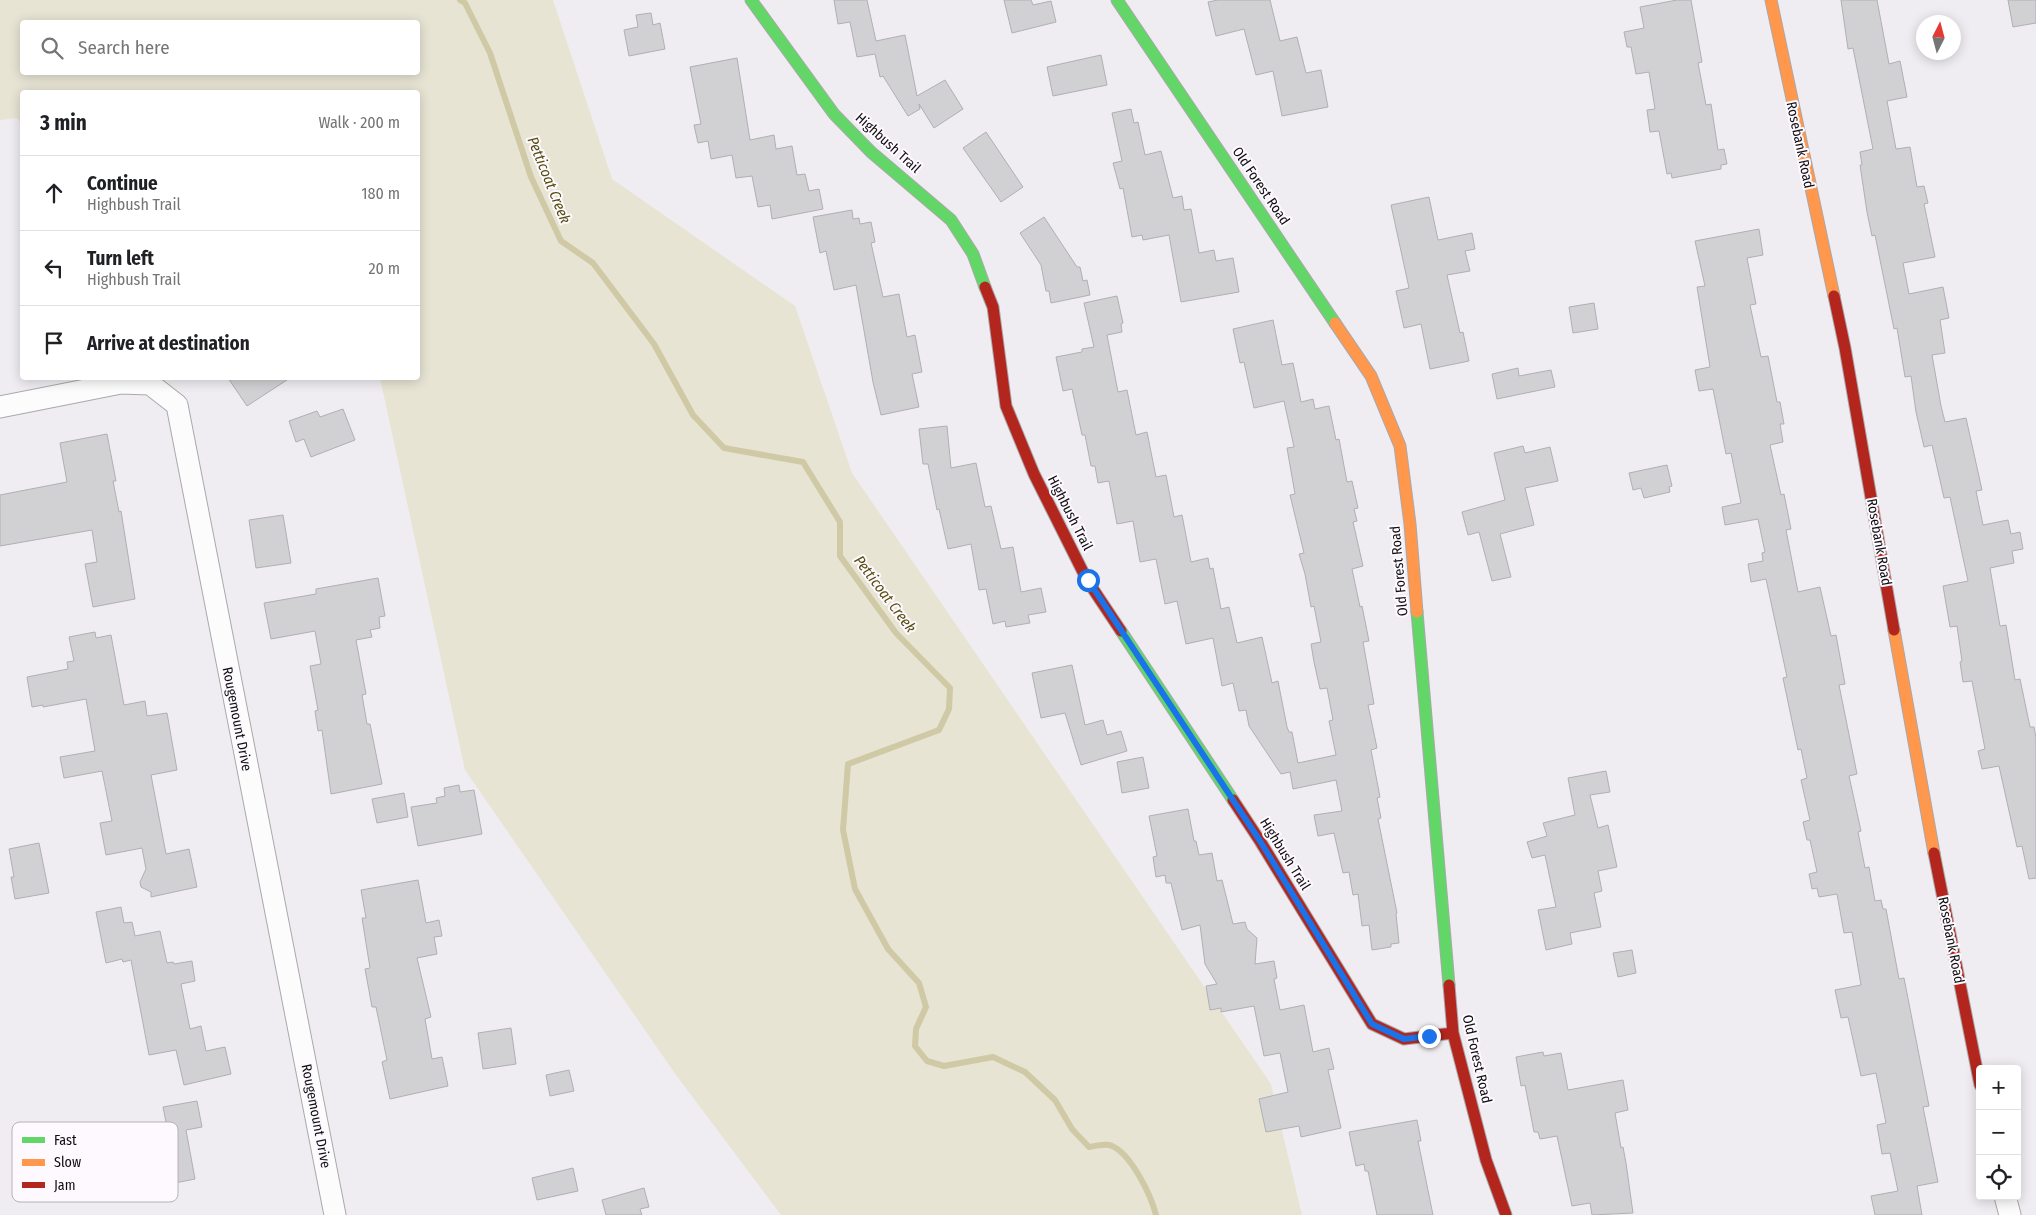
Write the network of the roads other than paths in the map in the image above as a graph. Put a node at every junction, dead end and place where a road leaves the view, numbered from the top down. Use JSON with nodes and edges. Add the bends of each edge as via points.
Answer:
{"nodes":[{"id":1,"x":751,"y":0,"type":"edge"},
{"id":2,"x":1117,"y":0,"type":"edge"},
{"id":3,"x":1771,"y":0,"type":"edge"},
{"id":4,"x":0,"y":407,"type":"edge"},
{"id":5,"x":1453,"y":1033,"type":"junction"},
{"id":6,"x":1976,"y":1066,"type":"edge"},
{"id":7,"x":2006,"y":1200,"type":"edge"},
{"id":8,"x":335,"y":1215,"type":"edge"},
{"id":9,"x":1506,"y":1215,"type":"edge"},
{"id":10,"x":2010,"y":1215,"type":"edge"}],
"edges":[{"from":1,"to":5,"type":"street","name":"Highbush Trail","via":[[834,114],[871,152],[951,220],[973,254],[993,307],[1006,406],[1034,474],[1088,580],[1260,841],[1372,1024],[1404,1039]]},
{"from":2,"to":5,"type":"street","name":"Old Forest Road","via":[[1371,376],[1400,446],[1410,524]]},
{"from":3,"to":6,"type":"street","name":"Rosebank Road","via":[[1845,348],[1927,817]]},
{"from":4,"to":8,"type":"street","name":"Rougemount Drive","via":[[121,383],[150,384],[177,405]]},
{"from":5,"to":9,"type":"street","name":"Old Forest Road","via":[[1486,1160]]},
{"from":7,"to":10,"type":"street"}]}
